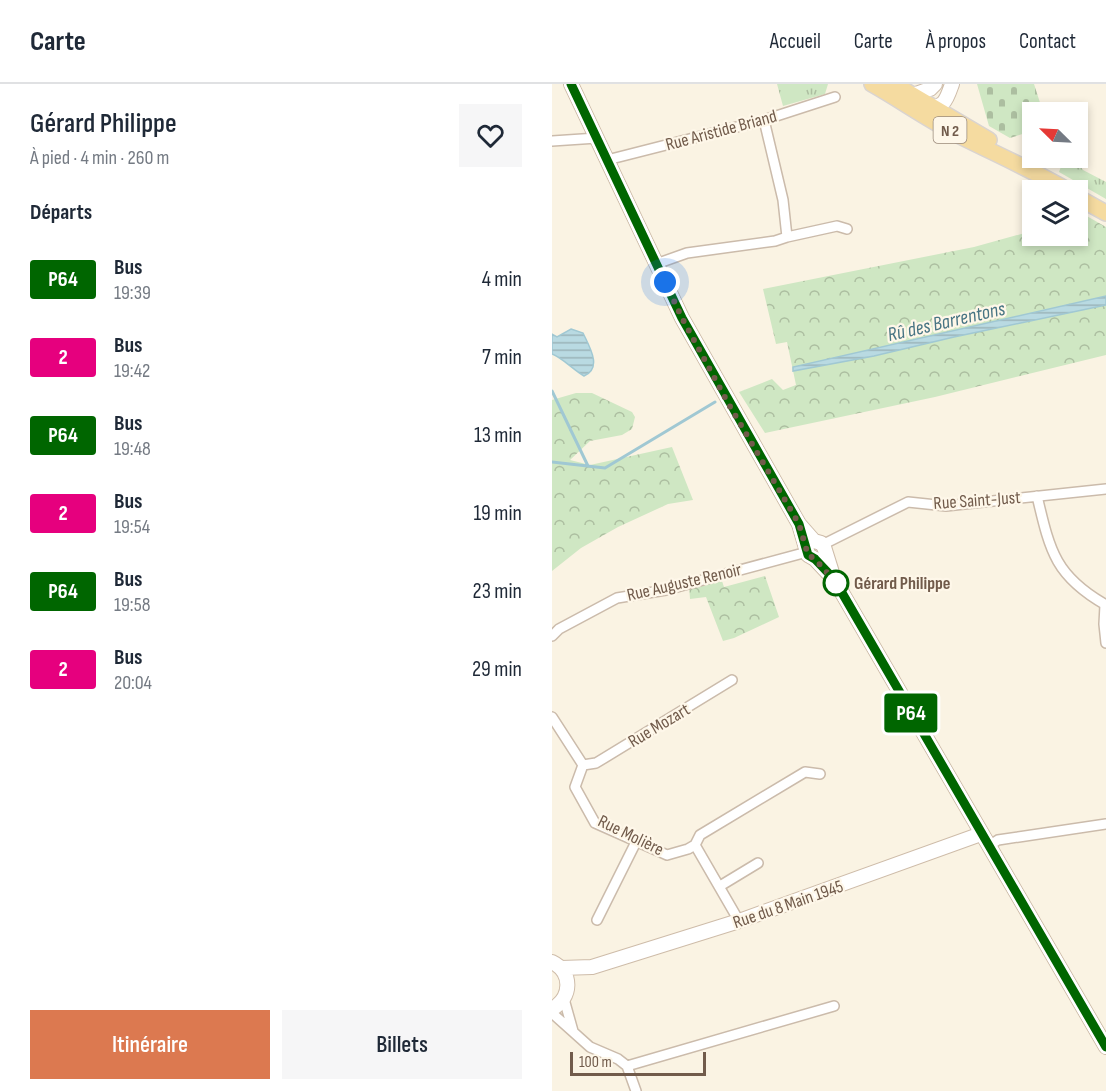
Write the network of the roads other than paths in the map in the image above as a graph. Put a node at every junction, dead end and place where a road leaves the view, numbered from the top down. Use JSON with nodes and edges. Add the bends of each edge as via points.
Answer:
{"nodes":[{"id":1,"x":571,"y":84,"type":"edge"},
{"id":2,"x":935,"y":84,"type":"edge"},
{"id":3,"x":952,"y":84,"type":"edge"},
{"id":4,"x":884,"y":86,"type":"edge"},
{"id":5,"x":913,"y":95,"type":"junction"},
{"id":6,"x":835,"y":97,"type":"dead end"},
{"id":7,"x":937,"y":108,"type":"junction"},
{"id":8,"x":764,"y":120,"type":"junction"},
{"id":9,"x":597,"y":138,"type":"junction"},
{"id":10,"x":552,"y":141,"type":"edge"},
{"id":11,"x":607,"y":160,"type":"junction"},
{"id":12,"x":1030,"y":169,"type":"junction"},
{"id":13,"x":1049,"y":180,"type":"edge"},
{"id":14,"x":1088,"y":202,"type":"edge"},
{"id":15,"x":1106,"y":213,"type":"edge"},
{"id":16,"x":847,"y":229,"type":"dead end"},
{"id":17,"x":787,"y":237,"type":"junction"},
{"id":18,"x":656,"y":264,"type":"junction"},
{"id":19,"x":1106,"y":489,"type":"edge"},
{"id":20,"x":1037,"y":496,"type":"junction"},
{"id":21,"x":815,"y":549,"type":"junction"},
{"id":22,"x":1106,"y":605,"type":"edge"},
{"id":23,"x":552,"y":636,"type":"edge"},
{"id":24,"x":1106,"y":643,"type":"edge"},
{"id":25,"x":732,"y":680,"type":"dead end"},
{"id":26,"x":552,"y":717,"type":"edge"},
{"id":27,"x":583,"y":765,"type":"junction"},
{"id":28,"x":820,"y":774,"type":"dead end"},
{"id":29,"x":1106,"y":824,"type":"edge"},
{"id":30,"x":985,"y":840,"type":"junction"},
{"id":31,"x":636,"y":842,"type":"junction"},
{"id":32,"x":695,"y":845,"type":"junction"},
{"id":33,"x":758,"y":864,"type":"dead end"},
{"id":34,"x":720,"y":886,"type":"junction"},
{"id":35,"x":597,"y":920,"type":"dead end"},
{"id":36,"x":740,"y":921,"type":"junction"},
{"id":37,"x":557,"y":965,"type":"edge"},
{"id":38,"x":592,"y":967,"type":"junction"},
{"id":39,"x":566,"y":993,"type":"junction"},
{"id":40,"x":834,"y":1006,"type":"dead end"},
{"id":41,"x":552,"y":1009,"type":"edge"},
{"id":42,"x":552,"y":1013,"type":"edge"},
{"id":43,"x":573,"y":1031,"type":"junction"},
{"id":44,"x":1106,"y":1047,"type":"edge"},
{"id":45,"x":627,"y":1066,"type":"junction"},
{"id":46,"x":636,"y":1091,"type":"edge"}],
"edges":[{"from":1,"to":9,"type":"main road"},
{"from":2,"to":5,"type":"main road"},
{"from":3,"to":7,"type":"main road","via":[[944,103]]},
{"from":4,"to":5,"type":"main road","number":"N 2"},
{"from":4,"to":7,"type":"main road","via":[[926,108]]},
{"from":4,"to":12,"type":"main road","number":"N 2","via":[[958,135]]},
{"from":5,"to":7,"type":"main road","number":"N 2"},
{"from":6,"to":8,"type":"street","name":"Rue Aristide Briand"},
{"from":7,"to":12,"type":"main road","number":"N 2"},
{"from":8,"to":11,"type":"street","name":"Rue Aristide Briand"},
{"from":8,"to":17,"type":"street","via":[[783,200]]},
{"from":9,"to":10,"type":"street"},
{"from":9,"to":11,"type":"main road"},
{"from":11,"to":18,"type":"main road"},
{"from":12,"to":13,"type":"main road","number":"N 2"},
{"from":14,"to":15,"type":"main road"},
{"from":16,"to":17,"type":"street","via":[[837,226]]},
{"from":17,"to":18,"type":"street","via":[[687,253]]},
{"from":18,"to":21,"type":"main road","via":[[682,318]]},
{"from":19,"to":20,"type":"street","name":"Rue Saint-Just"},
{"from":20,"to":21,"type":"street","name":"Rue Saint-Just","via":[[946,506],[908,502]]},
{"from":20,"to":22,"type":"street","via":[[1047,535],[1066,575]]},
{"from":21,"to":23,"type":"street","name":"Rue Auguste Renoir","via":[[666,590],[616,598]]},
{"from":21,"to":30,"type":"main road"},
{"from":22,"to":24,"type":"street"},
{"from":25,"to":27,"type":"street","name":"Rue Mozart","via":[[596,763]]},
{"from":26,"to":27,"type":"street"},
{"from":27,"to":31,"type":"street","name":"Rue Molière","via":[[575,787],[595,823]]},
{"from":28,"to":32,"type":"street","via":[[805,772],[700,835]]},
{"from":29,"to":30,"type":"street"},
{"from":30,"to":36,"type":"main road","name":"Rue du 8 Main 1945"},
{"from":30,"to":44,"type":"main road"},
{"from":31,"to":32,"type":"street","name":"Rue Molière","via":[[667,855]]},
{"from":31,"to":35,"type":"street"},
{"from":32,"to":34,"type":"street"},
{"from":33,"to":34,"type":"street"},
{"from":34,"to":36,"type":"street"},
{"from":36,"to":38,"type":"main road","name":"Rue du 8 Main 1945"},
{"from":37,"to":38,"type":"main road"},
{"from":37,"to":39,"type":"main road","via":[[567,981]]},
{"from":38,"to":39,"type":"main road"},
{"from":39,"to":41,"type":"main road"},
{"from":39,"to":43,"type":"street"},
{"from":40,"to":45,"type":"street"},
{"from":42,"to":43,"type":"street"},
{"from":43,"to":45,"type":"street","via":[[590,1047]]},
{"from":45,"to":46,"type":"street"}]}
